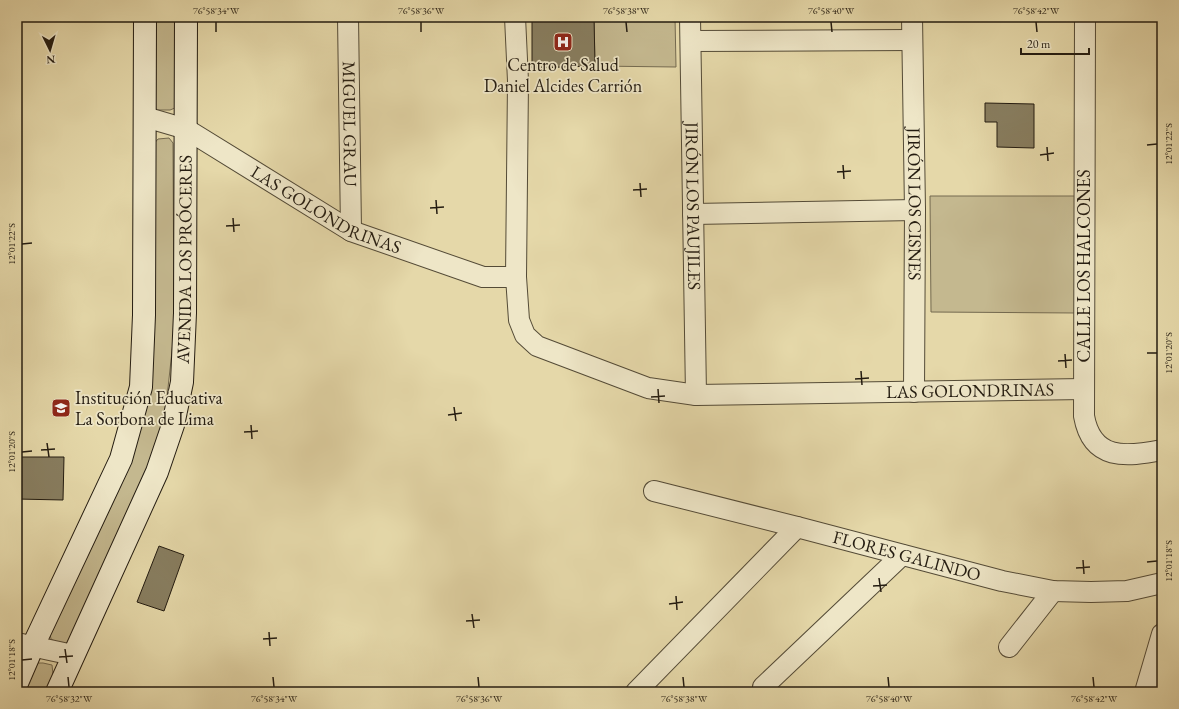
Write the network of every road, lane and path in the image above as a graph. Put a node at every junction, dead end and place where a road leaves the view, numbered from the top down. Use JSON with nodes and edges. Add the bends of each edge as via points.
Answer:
{"nodes":[{"id":1,"x":145,"y":17,"type":"edge"},
{"id":2,"x":186,"y":17,"type":"edge"},
{"id":3,"x":348,"y":17,"type":"edge"},
{"id":4,"x":516,"y":17,"type":"edge"},
{"id":5,"x":690,"y":17,"type":"edge"},
{"id":6,"x":912,"y":17,"type":"edge"},
{"id":7,"x":1085,"y":17,"type":"edge"},
{"id":8,"x":912,"y":40,"type":"junction"},
{"id":9,"x":691,"y":42,"type":"junction"},
{"id":10,"x":145,"y":117,"type":"junction"},
{"id":11,"x":186,"y":129,"type":"junction"},
{"id":12,"x":915,"y":210,"type":"junction"},
{"id":13,"x":693,"y":214,"type":"junction"},
{"id":14,"x":351,"y":231,"type":"junction"},
{"id":15,"x":516,"y":277,"type":"junction"},
{"id":16,"x":1084,"y":390,"type":"junction"},
{"id":17,"x":914,"y":392,"type":"junction"},
{"id":18,"x":696,"y":395,"type":"junction"},
{"id":19,"x":1162,"y":450,"type":"edge"},
{"id":20,"x":654,"y":491,"type":"dead end"},
{"id":21,"x":797,"y":527,"type":"junction"},
{"id":22,"x":902,"y":555,"type":"junction"},
{"id":23,"x":1162,"y":583,"type":"edge"},
{"id":24,"x":1053,"y":591,"type":"junction"},
{"id":25,"x":1162,"y":634,"type":"edge"},
{"id":26,"x":25,"y":645,"type":"edge"},
{"id":27,"x":1009,"y":647,"type":"dead end"},
{"id":28,"x":73,"y":655,"type":"junction"},
{"id":29,"x":17,"y":683,"type":"edge"},
{"id":30,"x":763,"y":687,"type":"dead end"},
{"id":31,"x":57,"y":692,"type":"edge"},
{"id":32,"x":636,"y":692,"type":"edge"},
{"id":33,"x":1145,"y":692,"type":"edge"}],
"edges":[{"from":1,"to":10,"type":"main road"},
{"from":2,"to":11,"type":"main road","name":"AVENIDA LOS PRÓCERES"},
{"from":3,"to":14,"type":"street","name":"MIGUEL GRAU"},
{"from":4,"to":15,"type":"street"},
{"from":5,"to":9,"type":"street","name":"JIRÓN LOS PAUJILES"},
{"from":6,"to":8,"type":"street","name":"JIRÓN LOS CISNES"},
{"from":7,"to":16,"type":"street","name":"CALLE LOS HALCONES"},
{"from":8,"to":9,"type":"street"},
{"from":8,"to":12,"type":"street","name":"JIRÓN LOS CISNES"},
{"from":9,"to":13,"type":"street","name":"JIRÓN LOS PAUJILES"},
{"from":10,"to":11,"type":"street","name":"LAS GOLONDRINAS"},
{"from":10,"to":26,"type":"main road","via":[[141,387],[120,459]]},
{"from":11,"to":14,"type":"street","name":"LAS GOLONDRINAS"},
{"from":11,"to":28,"type":"main road","name":"AVENIDA LOS PRÓCERES","via":[[182,382],[157,472]]},
{"from":12,"to":13,"type":"street"},
{"from":12,"to":17,"type":"street","name":"JIRÓN LOS CISNES"},
{"from":13,"to":18,"type":"street","name":"JIRÓN LOS PAUJILES"},
{"from":14,"to":15,"type":"street","name":"LAS GOLONDRINAS","via":[[483,278]]},
{"from":15,"to":18,"type":"street","name":"LAS GOLONDRINAS","via":[[519,320],[524,335],[537,346],[648,388]]},
{"from":16,"to":17,"type":"street","name":"LAS GOLONDRINAS"},
{"from":16,"to":19,"type":"street","name":"CALLE LOS HALCONES","via":[[1086,427],[1100,447],[1112,453],[1125,454],[1144,454]]},
{"from":17,"to":18,"type":"street","name":"LAS GOLONDRINAS"},
{"from":20,"to":21,"type":"street","name":"FLORES GALINDO"},
{"from":21,"to":22,"type":"street","name":"FLORES GALINDO"},
{"from":21,"to":32,"type":"street"},
{"from":22,"to":24,"type":"street","name":"FLORES GALINDO","via":[[1002,582]]},
{"from":22,"to":30,"type":"street"},
{"from":23,"to":24,"type":"street","name":"FLORES GALINDO","via":[[1127,591]]},
{"from":24,"to":27,"type":"street"},
{"from":25,"to":33,"type":"street"},
{"from":26,"to":28,"type":"street"},
{"from":26,"to":29,"type":"main road"},
{"from":28,"to":31,"type":"main road","name":"AVENIDA LOS PRÓCERES"}]}
